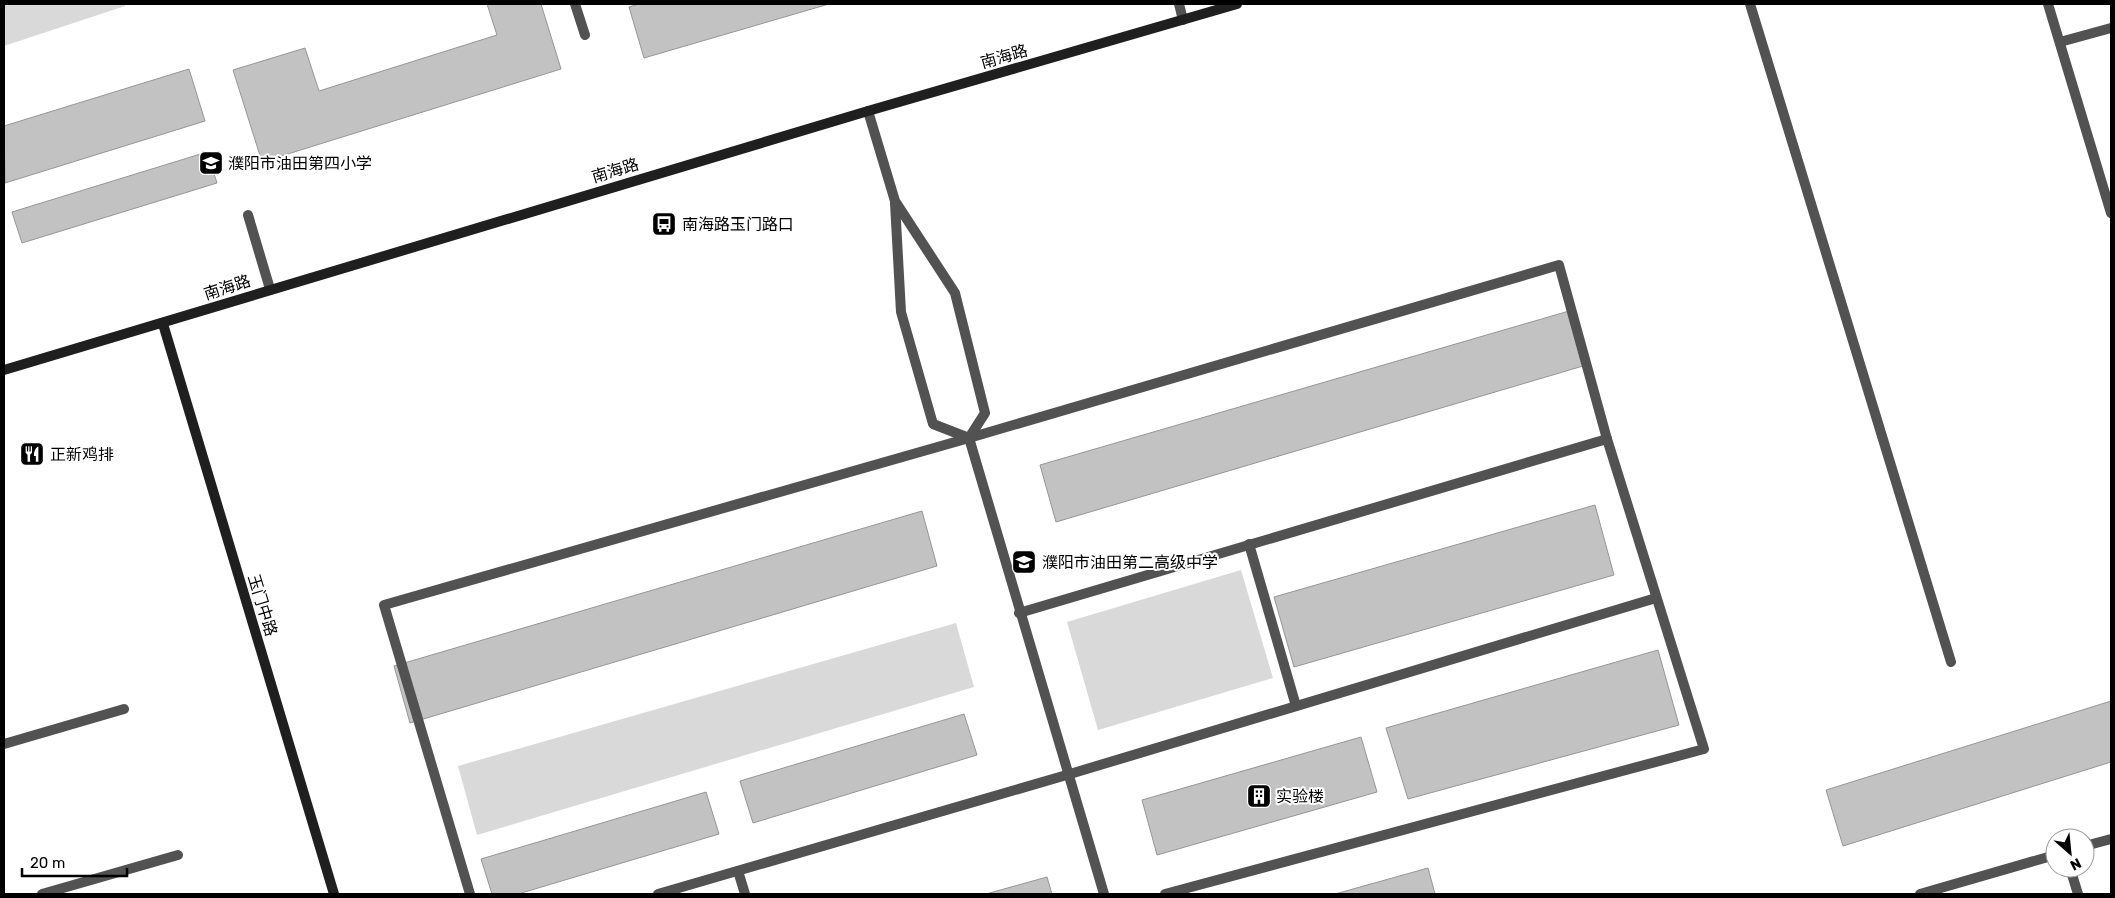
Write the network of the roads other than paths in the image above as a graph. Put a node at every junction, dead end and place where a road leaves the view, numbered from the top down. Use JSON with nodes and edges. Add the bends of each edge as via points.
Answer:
{"nodes":[{"id":1,"x":575,"y":4,"type":"edge"},
{"id":2,"x":1179,"y":4,"type":"edge"},
{"id":3,"x":1237,"y":4,"type":"edge"},
{"id":4,"x":1750,"y":4,"type":"edge"},
{"id":5,"x":2048,"y":4,"type":"edge"},
{"id":6,"x":1183,"y":20,"type":"junction"},
{"id":7,"x":2111,"y":28,"type":"edge"},
{"id":8,"x":585,"y":35,"type":"dead end"},
{"id":9,"x":2060,"y":42,"type":"junction"},
{"id":10,"x":868,"y":111,"type":"junction"},
{"id":11,"x":895,"y":201,"type":"junction"},
{"id":12,"x":2111,"y":213,"type":"edge"},
{"id":13,"x":248,"y":215,"type":"dead end"},
{"id":14,"x":270,"y":289,"type":"junction"},
{"id":15,"x":163,"y":324,"type":"junction"},
{"id":16,"x":4,"y":370,"type":"edge"},
{"id":17,"x":969,"y":438,"type":"junction"},
{"id":18,"x":1607,"y":439,"type":"junction"},
{"id":19,"x":1249,"y":544,"type":"junction"},
{"id":20,"x":1656,"y":598,"type":"junction"},
{"id":21,"x":1019,"y":613,"type":"junction"},
{"id":22,"x":1951,"y":662,"type":"dead end"},
{"id":23,"x":1296,"y":706,"type":"junction"},
{"id":24,"x":124,"y":709,"type":"dead end"},
{"id":25,"x":4,"y":744,"type":"edge"},
{"id":26,"x":1070,"y":774,"type":"junction"},
{"id":27,"x":2111,"y":839,"type":"edge"},
{"id":28,"x":2095,"y":843,"type":"edge"},
{"id":29,"x":178,"y":855,"type":"dead end"},
{"id":30,"x":2045,"y":858,"type":"edge"},
{"id":31,"x":738,"y":871,"type":"junction"},
{"id":32,"x":2073,"y":878,"type":"edge"},
{"id":33,"x":42,"y":894,"type":"edge"},
{"id":34,"x":334,"y":894,"type":"edge"},
{"id":35,"x":470,"y":894,"type":"edge"},
{"id":36,"x":658,"y":894,"type":"edge"},
{"id":37,"x":745,"y":894,"type":"edge"},
{"id":38,"x":1104,"y":894,"type":"edge"},
{"id":39,"x":1165,"y":894,"type":"edge"},
{"id":40,"x":1920,"y":894,"type":"edge"},
{"id":41,"x":2078,"y":894,"type":"edge"}],
"edges":[{"from":1,"to":8,"type":"street"},
{"from":2,"to":6,"type":"street"},
{"from":3,"to":6,"type":"street","name":"南海路"},
{"from":4,"to":22,"type":"street"},
{"from":5,"to":9,"type":"street"},
{"from":6,"to":10,"type":"street","name":"南海路"},
{"from":7,"to":9,"type":"street"},
{"from":9,"to":12,"type":"street"},
{"from":10,"to":11,"type":"street"},
{"from":10,"to":14,"type":"street","name":"南海路"},
{"from":11,"to":17,"type":"street","via":[[955,293],[986,413]]},
{"from":11,"to":17,"type":"street","via":[[901,312],[933,424]]},
{"from":13,"to":14,"type":"street"},
{"from":14,"to":15,"type":"street","name":"南海路"},
{"from":15,"to":16,"type":"street","name":"南海路"},
{"from":15,"to":34,"type":"street","name":"玉门中路"},
{"from":17,"to":18,"type":"street","via":[[1559,265]]},
{"from":17,"to":21,"type":"street"},
{"from":17,"to":35,"type":"street","via":[[384,605]]},
{"from":18,"to":19,"type":"street"},
{"from":18,"to":20,"type":"street"},
{"from":19,"to":21,"type":"street"},
{"from":19,"to":23,"type":"street"},
{"from":20,"to":23,"type":"street"},
{"from":20,"to":39,"type":"street","via":[[1704,749]]},
{"from":21,"to":26,"type":"street"},
{"from":23,"to":26,"type":"street"},
{"from":24,"to":25,"type":"street"},
{"from":26,"to":31,"type":"street"},
{"from":26,"to":38,"type":"street"},
{"from":27,"to":28,"type":"street"},
{"from":29,"to":33,"type":"street"},
{"from":30,"to":40,"type":"street"},
{"from":31,"to":36,"type":"street"},
{"from":31,"to":37,"type":"street"},
{"from":32,"to":41,"type":"street"}]}
